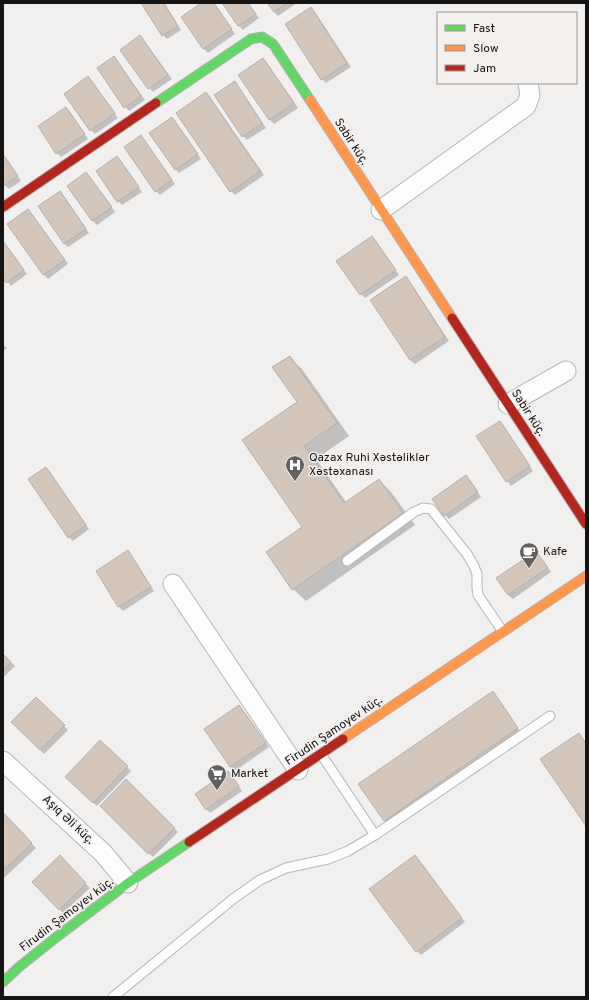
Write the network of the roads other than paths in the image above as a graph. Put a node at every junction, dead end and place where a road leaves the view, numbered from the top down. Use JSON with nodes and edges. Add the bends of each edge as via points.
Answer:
{"nodes":[{"id":1,"x":528,"y":84,"type":"edge"},
{"id":2,"x":3,"y":207,"type":"edge"},
{"id":3,"x":381,"y":210,"type":"junction"},
{"id":4,"x":566,"y":371,"type":"dead end"},
{"id":5,"x":508,"y":404,"type":"junction"},
{"id":6,"x":586,"y":524,"type":"edge"},
{"id":7,"x":347,"y":561,"type":"dead end"},
{"id":8,"x":586,"y":576,"type":"edge"},
{"id":9,"x":173,"y":584,"type":"dead end"},
{"id":10,"x":503,"y":632,"type":"junction"},
{"id":11,"x":550,"y":716,"type":"dead end"},
{"id":12,"x":321,"y":754,"type":"junction"},
{"id":13,"x":3,"y":761,"type":"edge"},
{"id":14,"x":298,"y":770,"type":"junction"},
{"id":15,"x":375,"y":835,"type":"junction"},
{"id":16,"x":128,"y":883,"type":"junction"},
{"id":17,"x":3,"y":982,"type":"edge"},
{"id":18,"x":113,"y":997,"type":"edge"}],
"edges":[{"from":1,"to":3,"type":"street","via":[[530,95],[526,106]]},
{"from":2,"to":3,"type":"street","name":"Sabir küç.","via":[[251,39],[262,38],[273,44],[280,54]]},
{"from":3,"to":5,"type":"street","name":"Sabir küç."},
{"from":4,"to":5,"type":"street"},
{"from":5,"to":6,"type":"street","name":"Sabir küç."},
{"from":7,"to":10,"type":"lane","via":[[414,512],[423,508],[431,509],[467,554],[477,574],[478,594]]},
{"from":8,"to":10,"type":"street","name":"Firudin Şamoyev küç."},
{"from":9,"to":14,"type":"street"},
{"from":10,"to":12,"type":"street","name":"Firudin Şamoyev küç."},
{"from":11,"to":15,"type":"lane"},
{"from":12,"to":14,"type":"street","name":"Firudin Şamoyev küç."},
{"from":12,"to":15,"type":"lane"},
{"from":13,"to":16,"type":"street","name":"Aşıq Əli küç.","via":[[103,853]]},
{"from":14,"to":16,"type":"street","name":"Firudin Şamoyev küç."},
{"from":15,"to":18,"type":"lane","via":[[328,859],[286,868],[260,880]]},
{"from":16,"to":17,"type":"street","name":"Firudin Şamoyev küç.","via":[[54,939]]}]}
